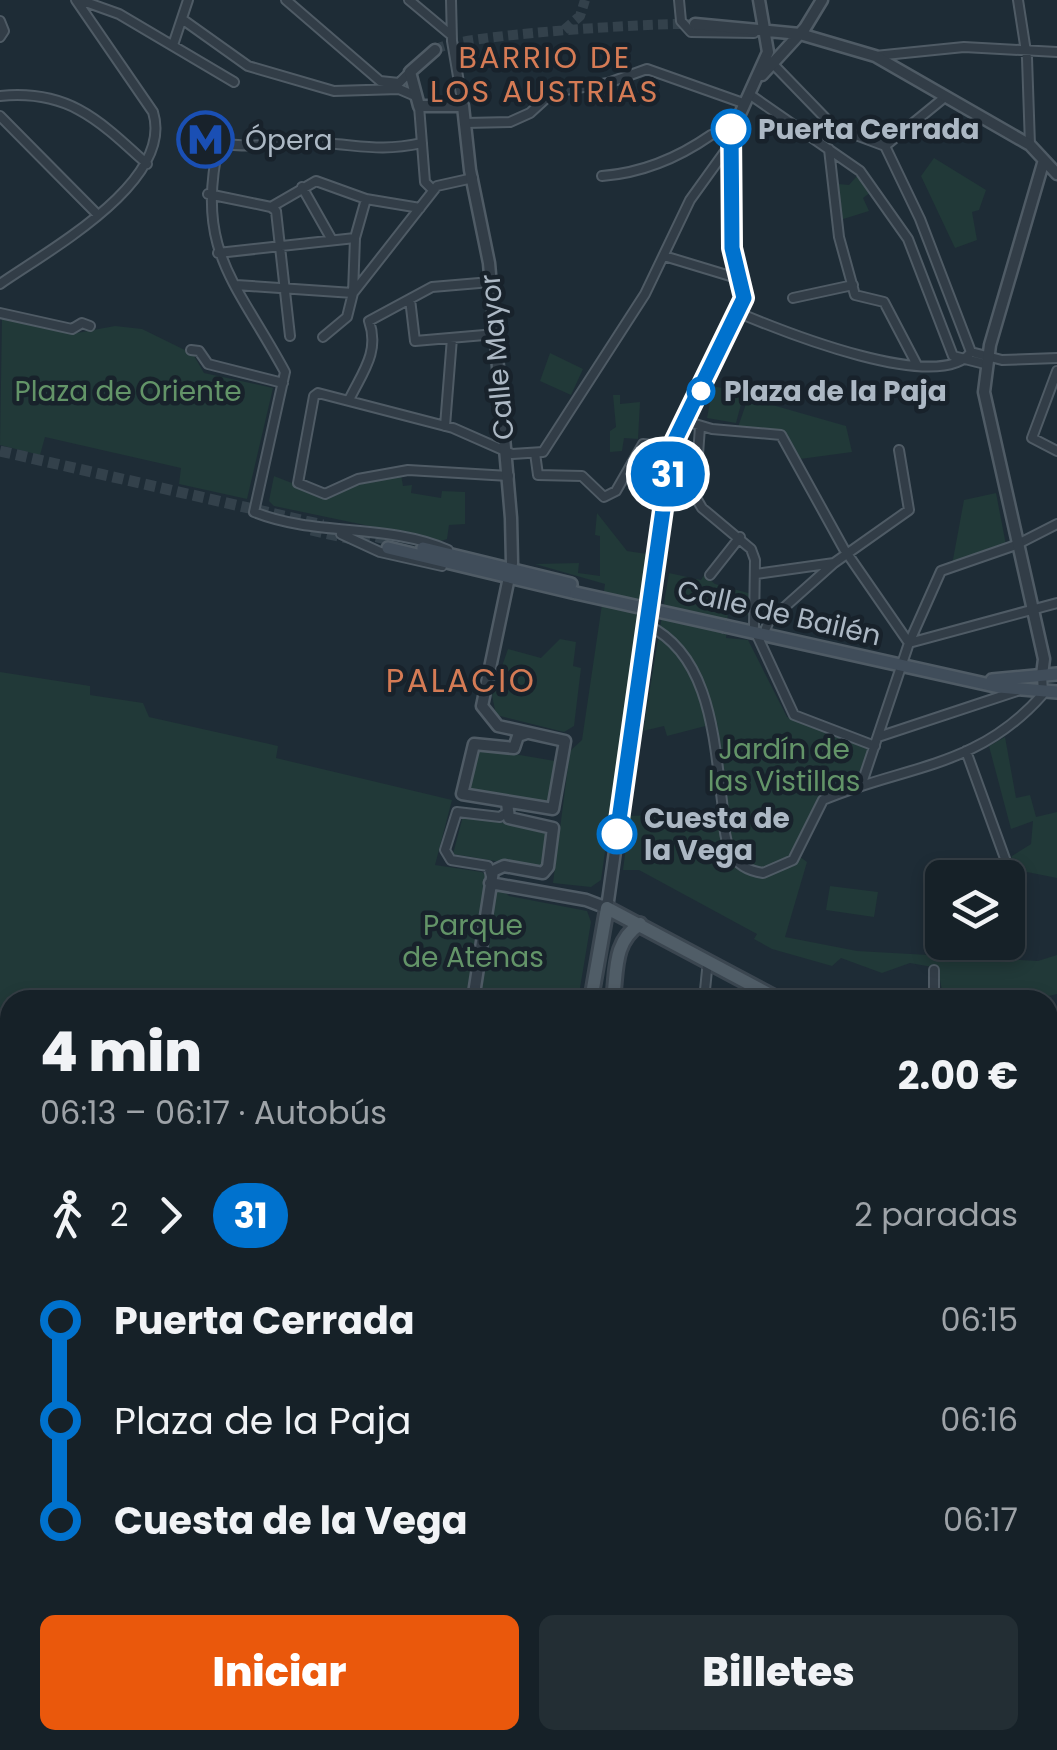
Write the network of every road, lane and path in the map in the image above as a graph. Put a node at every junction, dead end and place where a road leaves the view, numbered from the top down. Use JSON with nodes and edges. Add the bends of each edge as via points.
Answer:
{"nodes":[{"id":1,"x":78,"y":0,"type":"edge"},
{"id":2,"x":188,"y":0,"type":"edge"},
{"id":3,"x":286,"y":0,"type":"edge"},
{"id":4,"x":409,"y":0,"type":"edge"},
{"id":5,"x":451,"y":0,"type":"edge"},
{"id":6,"x":678,"y":0,"type":"edge"},
{"id":7,"x":759,"y":0,"type":"edge"},
{"id":8,"x":822,"y":0,"type":"edge"},
{"id":9,"x":1018,"y":0,"type":"edge"},
{"id":10,"x":182,"y":19,"type":"junction"},
{"id":11,"x":0,"y":21,"type":"edge"},
{"id":12,"x":689,"y":25,"type":"joint"},
{"id":13,"x":767,"y":30,"type":"junction"},
{"id":14,"x":800,"y":34,"type":"junction"},
{"id":15,"x":451,"y":35,"type":"junction"},
{"id":16,"x":0,"y":38,"type":"edge"},
{"id":17,"x":173,"y":45,"type":"junction"},
{"id":18,"x":1026,"y":48,"type":"junction"},
{"id":19,"x":436,"y":50,"type":"tunnel mouth"},
{"id":20,"x":1057,"y":52,"type":"edge"},
{"id":21,"x":876,"y":56,"type":"junction"},
{"id":22,"x":772,"y":62,"type":"junction"},
{"id":23,"x":367,"y":72,"type":"junction"},
{"id":24,"x":410,"y":72,"type":"junction"},
{"id":25,"x":758,"y":79,"type":"junction"},
{"id":26,"x":234,"y":82,"type":"dead end"},
{"id":27,"x":366,"y":91,"type":"junction"},
{"id":28,"x":0,"y":96,"type":"edge"},
{"id":29,"x":945,"y":97,"type":"junction"},
{"id":30,"x":746,"y":99,"type":"junction"},
{"id":31,"x":417,"y":104,"type":"junction"},
{"id":32,"x":463,"y":106,"type":"junction"},
{"id":33,"x":2,"y":118,"type":"edge"},
{"id":34,"x":466,"y":123,"type":"junction"},
{"id":35,"x":711,"y":136,"type":"dead end"},
{"id":36,"x":422,"y":143,"type":"junction"},
{"id":37,"x":731,"y":143,"type":"junction"},
{"id":38,"x":885,"y":146,"type":"junction"},
{"id":39,"x":829,"y":148,"type":"junction"},
{"id":40,"x":1047,"y":161,"type":"edge"},
{"id":41,"x":718,"y":163,"type":"junction"},
{"id":42,"x":147,"y":164,"type":"junction"},
{"id":43,"x":731,"y":166,"type":"junction"},
{"id":44,"x":602,"y":176,"type":"dead end"},
{"id":45,"x":473,"y":178,"type":"junction"},
{"id":46,"x":302,"y":187,"type":"junction"},
{"id":47,"x":433,"y":190,"type":"junction"},
{"id":48,"x":208,"y":194,"type":"junction"},
{"id":49,"x":366,"y":199,"type":"junction"},
{"id":50,"x":270,"y":206,"type":"junction"},
{"id":51,"x":420,"y":208,"type":"junction"},
{"id":52,"x":98,"y":215,"type":"junction"},
{"id":53,"x":354,"y":238,"type":"junction"},
{"id":54,"x":332,"y":240,"type":"junction"},
{"id":55,"x":280,"y":247,"type":"junction"},
{"id":56,"x":218,"y":253,"type":"junction"},
{"id":57,"x":664,"y":256,"type":"junction"},
{"id":58,"x":740,"y":279,"type":"junction"},
{"id":59,"x":491,"y":282,"type":"junction"},
{"id":60,"x":0,"y":284,"type":"edge"},
{"id":61,"x":236,"y":285,"type":"junction"},
{"id":62,"x":852,"y":285,"type":"junction"},
{"id":63,"x":284,"y":287,"type":"junction"},
{"id":64,"x":353,"y":293,"type":"junction"},
{"id":65,"x":793,"y":298,"type":"dead end"},
{"id":66,"x":410,"y":299,"type":"junction"},
{"id":67,"x":0,"y":313,"type":"edge"},
{"id":68,"x":739,"y":313,"type":"junction"},
{"id":69,"x":90,"y":326,"type":"dead end"},
{"id":70,"x":496,"y":334,"type":"junction"},
{"id":71,"x":290,"y":336,"type":"dead end"},
{"id":72,"x":323,"y":337,"type":"dead end"},
{"id":73,"x":452,"y":338,"type":"junction"},
{"id":74,"x":190,"y":350,"type":"dead end"},
{"id":75,"x":972,"y":352,"type":"junction"},
{"id":76,"x":1057,"y":358,"type":"edge"},
{"id":77,"x":986,"y":360,"type":"junction"},
{"id":78,"x":963,"y":361,"type":"junction"},
{"id":79,"x":917,"y":365,"type":"junction"},
{"id":80,"x":1057,"y":371,"type":"edge"},
{"id":81,"x":283,"y":383,"type":"junction"},
{"id":82,"x":348,"y":400,"type":"junction"},
{"id":83,"x":685,"y":421,"type":"junction"},
{"id":84,"x":446,"y":426,"type":"junction"},
{"id":85,"x":700,"y":427,"type":"junction"},
{"id":86,"x":672,"y":446,"type":"junction"},
{"id":87,"x":505,"y":450,"type":"junction"},
{"id":88,"x":898,"y":450,"type":"dead end"},
{"id":89,"x":1057,"y":451,"type":"edge"},
{"id":90,"x":535,"y":454,"type":"junction"},
{"id":91,"x":509,"y":476,"type":"junction"},
{"id":92,"x":1057,"y":524,"type":"edge"},
{"id":93,"x":332,"y":530,"type":"junction"},
{"id":94,"x":740,"y":537,"type":"junction"},
{"id":95,"x":389,"y":544,"type":"tunnel mouth"},
{"id":96,"x":1016,"y":545,"type":"junction"},
{"id":97,"x":848,"y":555,"type":"junction"},
{"id":98,"x":834,"y":563,"type":"junction"},
{"id":99,"x":493,"y":569,"type":"junction"},
{"id":100,"x":510,"y":573,"type":"junction"},
{"id":101,"x":756,"y":574,"type":"junction"},
{"id":102,"x":710,"y":575,"type":"dead end"},
{"id":103,"x":1057,"y":603,"type":"edge"},
{"id":104,"x":1032,"y":610,"type":"junction"},
{"id":105,"x":647,"y":625,"type":"junction"},
{"id":106,"x":759,"y":629,"type":"junction"},
{"id":107,"x":909,"y":643,"type":"junction"},
{"id":108,"x":903,"y":663,"type":"junction"},
{"id":109,"x":1051,"y":674,"type":"edge"},
{"id":110,"x":999,"y":685,"type":"junction"},
{"id":111,"x":1018,"y":691,"type":"junction"},
{"id":112,"x":1057,"y":692,"type":"edge"},
{"id":113,"x":1043,"y":694,"type":"junction"},
{"id":114,"x":505,"y":728,"type":"junction"},
{"id":115,"x":527,"y":733,"type":"junction"},
{"id":116,"x":516,"y":740,"type":"junction"},
{"id":117,"x":877,"y":741,"type":"junction"},
{"id":118,"x":966,"y":751,"type":"junction"},
{"id":119,"x":861,"y":786,"type":"junction"},
{"id":120,"x":507,"y":808,"type":"junction"},
{"id":121,"x":1006,"y":860,"type":"edge"},
{"id":122,"x":491,"y":879,"type":"junction"},
{"id":123,"x":607,"y":908,"type":"junction"},
{"id":124,"x":640,"y":924,"type":"junction"},
{"id":125,"x":708,"y":960,"type":"junction"},
{"id":126,"x":934,"y":970,"type":"dead end"},
{"id":127,"x":474,"y":990,"type":"edge"},
{"id":128,"x":594,"y":990,"type":"edge"},
{"id":129,"x":613,"y":990,"type":"edge"},
{"id":130,"x":705,"y":990,"type":"edge"},
{"id":131,"x":762,"y":990,"type":"edge"},
{"id":132,"x":934,"y":990,"type":"edge"}],
"edges":[{"from":1,"to":17,"type":"street"},
{"from":1,"to":42,"type":"street","via":[[151,109],[156,124]]},
{"from":2,"to":10,"type":"street"},
{"from":3,"to":23,"type":"street"},
{"from":4,"to":15,"type":"street"},
{"from":5,"to":15,"type":"street","name":"Calle Mayor"},
{"from":6,"to":12,"type":"street"},
{"from":7,"to":13,"type":"street"},
{"from":8,"to":14,"type":"street"},
{"from":9,"to":18,"type":"street"},
{"from":10,"to":17,"type":"street"},
{"from":10,"to":27,"type":"street","via":[[248,66],[334,91]]},
{"from":11,"to":16,"type":"street"},
{"from":12,"to":13,"type":"street"},
{"from":13,"to":14,"type":"street"},
{"from":13,"to":25,"type":"street"},
{"from":14,"to":21,"type":"street"},
{"from":14,"to":22,"type":"street"},
{"from":15,"to":32,"type":"street","name":"Calle Mayor"},
{"from":17,"to":26,"type":"street"},
{"from":18,"to":20,"type":"street"},
{"from":18,"to":21,"type":"street"},
{"from":18,"to":40,"type":"street"},
{"from":19,"to":24,"type":"street"},
{"from":21,"to":29,"type":"street"},
{"from":22,"to":25,"type":"street"},
{"from":22,"to":38,"type":"street","via":[[834,126]]},
{"from":23,"to":24,"type":"street","via":[[396,83]]},
{"from":23,"to":27,"type":"street"},
{"from":24,"to":31,"type":"street"},
{"from":25,"to":30,"type":"street"},
{"from":27,"to":31,"type":"street","via":[[404,89]]},
{"from":28,"to":42,"type":"street","via":[[31,93],[65,101]]},
{"from":29,"to":38,"type":"street"},
{"from":29,"to":40,"type":"street"},
{"from":30,"to":34,"type":"street","via":[[647,70],[554,92],[510,122]]},
{"from":30,"to":37,"type":"street"},
{"from":30,"to":39,"type":"street"},
{"from":31,"to":32,"type":"street"},
{"from":31,"to":36,"type":"street"},
{"from":32,"to":34,"type":"street","name":"Calle Mayor"},
{"from":33,"to":52,"type":"street"},
{"from":34,"to":45,"type":"street","name":"Calle Mayor"},
{"from":35,"to":44,"type":"street","via":[[628,174]]},
{"from":36,"to":47,"type":"street","via":[[425,183]]},
{"from":36,"to":48,"type":"street","via":[[383,150],[218,143]]},
{"from":37,"to":41,"type":"street"},
{"from":37,"to":43,"type":"street"},
{"from":38,"to":75,"type":"street"},
{"from":39,"to":62,"type":"street"},
{"from":39,"to":78,"type":"street","via":[[860,170],[908,239],[950,352]]},
{"from":40,"to":77,"type":"street"},
{"from":41,"to":43,"type":"street"},
{"from":41,"to":57,"type":"street","via":[[690,200]]},
{"from":42,"to":52,"type":"street"},
{"from":43,"to":58,"type":"street","via":[[732,248]]},
{"from":45,"to":47,"type":"street"},
{"from":45,"to":59,"type":"street","name":"Calle Mayor"},
{"from":46,"to":49,"type":"street","via":[[316,181]]},
{"from":46,"to":50,"type":"street"},
{"from":46,"to":54,"type":"street"},
{"from":47,"to":51,"type":"street"},
{"from":48,"to":50,"type":"street"},
{"from":48,"to":56,"type":"street"},
{"from":49,"to":51,"type":"street"},
{"from":49,"to":53,"type":"street"},
{"from":50,"to":55,"type":"street"},
{"from":51,"to":64,"type":"street"},
{"from":52,"to":60,"type":"street"},
{"from":53,"to":54,"type":"street"},
{"from":53,"to":64,"type":"street"},
{"from":54,"to":55,"type":"street"},
{"from":55,"to":56,"type":"street"},
{"from":55,"to":63,"type":"street"},
{"from":56,"to":61,"type":"street"},
{"from":57,"to":58,"type":"street"},
{"from":57,"to":90,"type":"street","via":[[646,294],[543,452]]},
{"from":58,"to":68,"type":"street"},
{"from":59,"to":66,"type":"street","via":[[432,287]]},
{"from":59,"to":70,"type":"street","name":"Calle Mayor"},
{"from":61,"to":63,"type":"street"},
{"from":61,"to":81,"type":"street","via":[[285,372]]},
{"from":62,"to":65,"type":"street"},
{"from":62,"to":79,"type":"street","via":[[856,296],[884,302]]},
{"from":63,"to":64,"type":"street"},
{"from":63,"to":71,"type":"street"},
{"from":64,"to":72,"type":"street","via":[[347,317]]},
{"from":66,"to":73,"type":"street","via":[[415,341]]},
{"from":66,"to":82,"type":"street","via":[[369,321],[374,350]]},
{"from":67,"to":69,"type":"street","via":[[72,329]]},
{"from":68,"to":79,"type":"street","via":[[876,360]]},
{"from":68,"to":83,"type":"street"},
{"from":70,"to":73,"type":"street"},
{"from":70,"to":87,"type":"street","name":"Calle Mayor"},
{"from":73,"to":84,"type":"street"},
{"from":74,"to":81,"type":"street","via":[[208,364]]},
{"from":75,"to":77,"type":"street"},
{"from":75,"to":78,"type":"street"},
{"from":76,"to":77,"type":"street"},
{"from":77,"to":78,"type":"street"},
{"from":77,"to":96,"type":"street","via":[[986,416]]},
{"from":78,"to":79,"type":"street","via":[[928,370]]},
{"from":80,"to":89,"type":"street","via":[[1032,438]]},
{"from":81,"to":93,"type":"street","name":"Calle de Bailén","via":[[254,510]]},
{"from":82,"to":84,"type":"street"},
{"from":82,"to":91,"type":"street","via":[[314,396],[298,483],[330,494],[358,478],[408,470]]},
{"from":83,"to":85,"type":"street"},
{"from":83,"to":86,"type":"street"},
{"from":84,"to":87,"type":"street"},
{"from":85,"to":94,"type":"street","via":[[694,496]]},
{"from":85,"to":97,"type":"street","via":[[777,434]]},
{"from":86,"to":90,"type":"street","via":[[645,443],[616,491],[600,497],[582,476],[541,476]]},
{"from":86,"to":105,"type":"street"},
{"from":87,"to":90,"type":"street"},
{"from":87,"to":91,"type":"street","name":"Calle Mayor"},
{"from":88,"to":97,"type":"street","via":[[911,506]]},
{"from":91,"to":100,"type":"street","name":"Calle Mayor"},
{"from":92,"to":96,"type":"street"},
{"from":93,"to":99,"type":"street","name":"Calle de Bailén","via":[[380,552]]},
{"from":93,"to":99,"type":"street","name":"Calle de Bailén","via":[[384,532]]},
{"from":94,"to":101,"type":"street","via":[[751,549]]},
{"from":94,"to":102,"type":"street"},
{"from":95,"to":99,"type":"main road","name":"Calle de Bailén"},
{"from":96,"to":104,"type":"street"},
{"from":96,"to":107,"type":"street","via":[[941,570]]},
{"from":97,"to":98,"type":"street"},
{"from":97,"to":107,"type":"street"},
{"from":98,"to":101,"type":"street"},
{"from":98,"to":106,"type":"street"},
{"from":99,"to":100,"type":"main road","name":"Calle de Bailén"},
{"from":100,"to":106,"type":"main road","name":"Calle de Bailén","bridge":true},
{"from":100,"to":114,"type":"street","name":"Calle Mayor","via":[[482,695],[485,714]]},
{"from":101,"to":106,"type":"street"},
{"from":103,"to":104,"type":"street"},
{"from":104,"to":107,"type":"street"},
{"from":104,"to":109,"type":"street"},
{"from":105,"to":119,"type":"street","via":[[680,651],[708,708],[732,855],[753,871],[775,872],[792,860],[820,802]]},
{"from":105,"to":123,"type":"street"},
{"from":106,"to":108,"type":"main road","name":"Calle de Bailén"},
{"from":106,"to":117,"type":"street","via":[[794,715]]},
{"from":107,"to":108,"type":"street"},
{"from":108,"to":110,"type":"main road","name":"Calle de Bailén"},
{"from":108,"to":117,"type":"street"},
{"from":109,"to":110,"type":"main road"},
{"from":109,"to":113,"type":"street"},
{"from":110,"to":111,"type":"main road","name":"Calle de Bailén"},
{"from":111,"to":113,"type":"main road","name":"Calle de Bailén"},
{"from":111,"to":117,"type":"street"},
{"from":112,"to":113,"type":"main road","name":"Calle de Bailén"},
{"from":113,"to":118,"type":"street","via":[[1004,733]]},
{"from":114,"to":115,"type":"street"},
{"from":114,"to":116,"type":"street"},
{"from":115,"to":116,"type":"street"},
{"from":115,"to":120,"type":"street","via":[[565,741],[557,806]]},
{"from":116,"to":120,"type":"street","via":[[514,748],[474,744],[461,787],[465,795]]},
{"from":117,"to":119,"type":"street"},
{"from":118,"to":119,"type":"street"},
{"from":118,"to":121,"type":"street"},
{"from":120,"to":122,"type":"street","via":[[500,817],[457,812],[444,850],[451,860],[488,866]]},
{"from":120,"to":122,"type":"street","via":[[512,819],[553,828],[548,867],[541,872],[500,866]]},
{"from":122,"to":123,"type":"street"},
{"from":122,"to":127,"type":"street"},
{"from":123,"to":124,"type":"main road"},
{"from":123,"to":128,"type":"main road"},
{"from":124,"to":125,"type":"main road"},
{"from":124,"to":129,"type":"main road","via":[[622,937]]},
{"from":125,"to":130,"type":"street"},
{"from":125,"to":131,"type":"main road"},
{"from":126,"to":132,"type":"street"}]}
